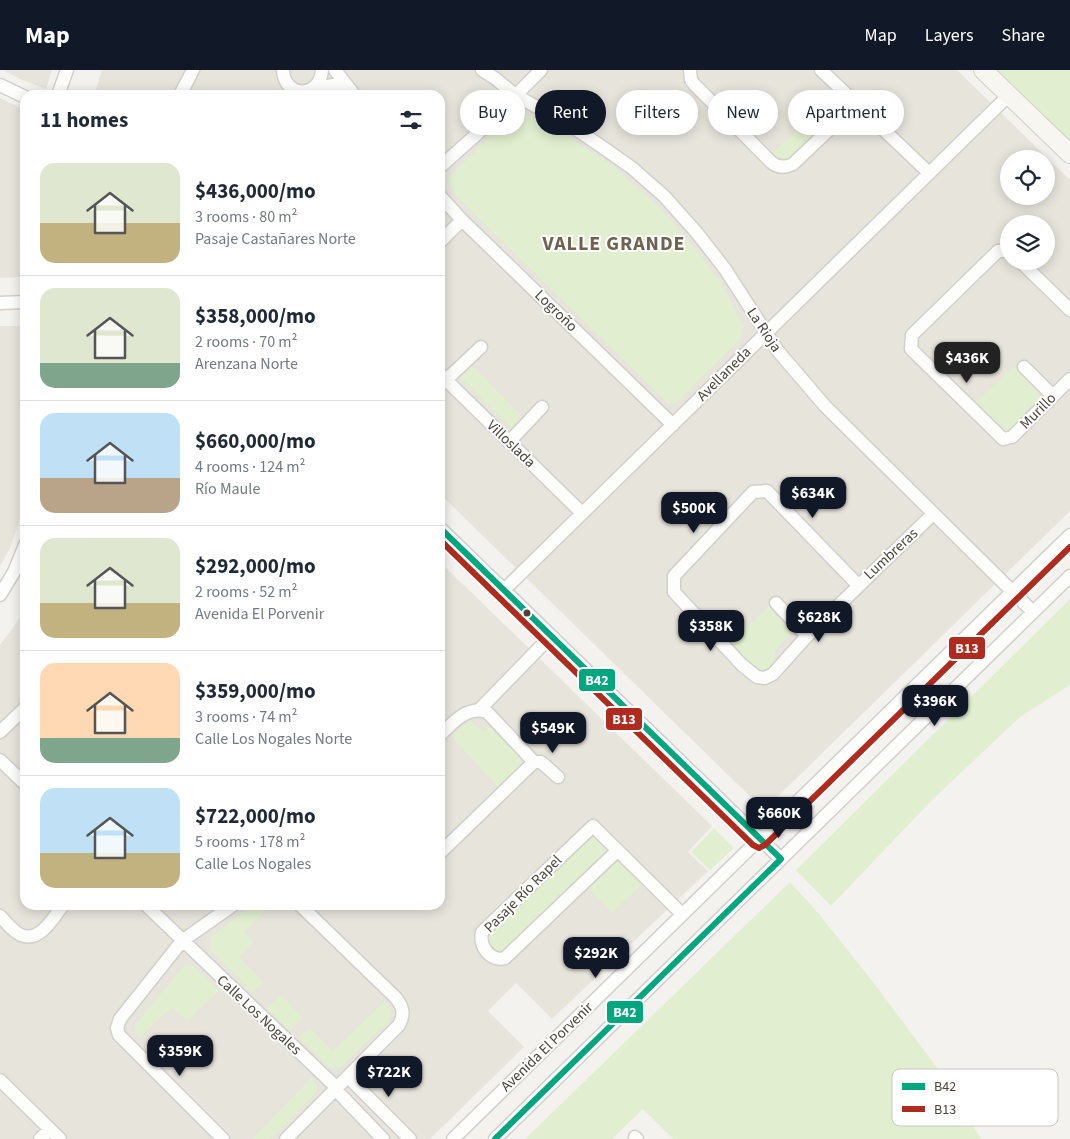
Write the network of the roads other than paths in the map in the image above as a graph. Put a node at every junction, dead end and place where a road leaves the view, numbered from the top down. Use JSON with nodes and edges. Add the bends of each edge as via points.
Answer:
{"nodes":[{"id":1,"x":67,"y":70,"type":"edge"},
{"id":2,"x":193,"y":70,"type":"edge"},
{"id":3,"x":283,"y":70,"type":"edge"},
{"id":4,"x":322,"y":70,"type":"edge"},
{"id":5,"x":335,"y":70,"type":"edge"},
{"id":6,"x":482,"y":70,"type":"edge"},
{"id":7,"x":541,"y":70,"type":"edge"},
{"id":8,"x":690,"y":70,"type":"edge"},
{"id":9,"x":821,"y":70,"type":"edge"},
{"id":10,"x":983,"y":70,"type":"edge"},
{"id":11,"x":0,"y":85,"type":"edge"},
{"id":12,"x":60,"y":90,"type":"edge"},
{"id":13,"x":183,"y":90,"type":"edge"},
{"id":14,"x":296,"y":90,"type":"edge"},
{"id":15,"x":313,"y":90,"type":"edge"},
{"id":16,"x":316,"y":90,"type":"edge"},
{"id":17,"x":346,"y":90,"type":"edge"},
{"id":18,"x":352,"y":90,"type":"edge"},
{"id":19,"x":509,"y":90,"type":"edge"},
{"id":20,"x":520,"y":90,"type":"edge"},
{"id":21,"x":842,"y":90,"type":"edge"},
{"id":22,"x":20,"y":95,"type":"edge"},
{"id":23,"x":1008,"y":95,"type":"junction"},
{"id":24,"x":525,"y":100,"type":"edge"},
{"id":25,"x":475,"y":135,"type":"edge"},
{"id":26,"x":823,"y":135,"type":"edge"},
{"id":27,"x":889,"y":135,"type":"edge"},
{"id":28,"x":1070,"y":154,"type":"edge"},
{"id":29,"x":445,"y":163,"type":"edge"},
{"id":30,"x":929,"y":173,"type":"junction"},
{"id":31,"x":445,"y":201,"type":"edge"},
{"id":32,"x":462,"y":220,"type":"junction"},
{"id":33,"x":445,"y":237,"type":"edge"},
{"id":34,"x":1000,"y":255,"type":"edge"},
{"id":35,"x":1029,"y":270,"type":"edge"},
{"id":36,"x":20,"y":302,"type":"edge"},
{"id":37,"x":0,"y":303,"type":"edge"},
{"id":38,"x":1070,"y":310,"type":"edge"},
{"id":39,"x":765,"y":334,"type":"junction"},
{"id":40,"x":480,"y":347,"type":"dead end"},
{"id":41,"x":1024,"y":366,"type":"dead end"},
{"id":42,"x":445,"y":375,"type":"edge"},
{"id":43,"x":445,"y":379,"type":"edge"},
{"id":44,"x":1070,"y":379,"type":"edge"},
{"id":45,"x":1053,"y":396,"type":"junction"},
{"id":46,"x":542,"y":407,"type":"dead end"},
{"id":47,"x":673,"y":425,"type":"junction"},
{"id":48,"x":509,"y":442,"type":"junction"},
{"id":49,"x":582,"y":513,"type":"junction"},
{"id":50,"x":933,"y":514,"type":"junction"},
{"id":51,"x":445,"y":533,"type":"edge"},
{"id":52,"x":1070,"y":535,"type":"edge"},
{"id":53,"x":20,"y":557,"type":"edge"},
{"id":54,"x":1070,"y":576,"type":"edge"},
{"id":55,"x":858,"y":585,"type":"junction"},
{"id":56,"x":504,"y":590,"type":"junction"},
{"id":57,"x":1012,"y":592,"type":"junction"},
{"id":58,"x":0,"y":595,"type":"edge"},
{"id":59,"x":776,"y":603,"type":"dead end"},
{"id":60,"x":1032,"y":612,"type":"junction"},
{"id":61,"x":551,"y":636,"type":"junction"},
{"id":62,"x":807,"y":636,"type":"junction"},
{"id":63,"x":480,"y":709,"type":"junction"},
{"id":64,"x":20,"y":713,"type":"edge"},
{"id":65,"x":445,"y":730,"type":"edge"},
{"id":66,"x":0,"y":732,"type":"edge"},
{"id":67,"x":0,"y":760,"type":"edge"},
{"id":68,"x":534,"y":762,"type":"junction"},
{"id":69,"x":558,"y":777,"type":"dead end"},
{"id":70,"x":20,"y":779,"type":"edge"},
{"id":71,"x":759,"y":839,"type":"junction"},
{"id":72,"x":445,"y":848,"type":"edge"},
{"id":73,"x":617,"y":851,"type":"junction"},
{"id":74,"x":781,"y":859,"type":"junction"},
{"id":75,"x":59,"y":910,"type":"edge"},
{"id":76,"x":151,"y":910,"type":"edge"},
{"id":77,"x":226,"y":910,"type":"edge"},
{"id":78,"x":305,"y":910,"type":"edge"},
{"id":79,"x":682,"y":914,"type":"junction"},
{"id":80,"x":0,"y":916,"type":"edge"},
{"id":81,"x":182,"y":941,"type":"junction"},
{"id":82,"x":348,"y":1077,"type":"junction"},
{"id":83,"x":0,"y":1080,"type":"edge"},
{"id":84,"x":336,"y":1089,"type":"junction"},
{"id":85,"x":50,"y":1129,"type":"junction"},
{"id":86,"x":40,"y":1139,"type":"edge"},
{"id":87,"x":60,"y":1139,"type":"edge"},
{"id":88,"x":223,"y":1139,"type":"edge"},
{"id":89,"x":286,"y":1139,"type":"edge"},
{"id":90,"x":383,"y":1139,"type":"edge"},
{"id":91,"x":410,"y":1139,"type":"edge"},
{"id":92,"x":453,"y":1139,"type":"edge"},
{"id":93,"x":495,"y":1139,"type":"edge"}],
"edges":[{"from":1,"to":12,"type":"street"},
{"from":2,"to":13,"type":"street"},
{"from":3,"to":14,"type":"street","via":[[290,88]]},
{"from":4,"to":15,"type":"street","via":[[319,83]]},
{"from":5,"to":18,"type":"street"},
{"from":6,"to":19,"type":"street","name":"La Rioja"},
{"from":7,"to":20,"type":"street"},
{"from":8,"to":26,"type":"street","via":[[694,84],[771,162],[779,166],[793,164]]},
{"from":9,"to":21,"type":"street"},
{"from":10,"to":23,"type":"street"},
{"from":11,"to":22,"type":"street"},
{"from":16,"to":17,"type":"street","via":[[334,85]]},
{"from":23,"to":28,"type":"street"},
{"from":23,"to":30,"type":"street","name":"Avellaneda"},
{"from":24,"to":39,"type":"street","name":"La Rioja","via":[[570,125],[632,168],[664,196],[725,269]]},
{"from":25,"to":29,"type":"street"},
{"from":27,"to":30,"type":"street"},
{"from":30,"to":39,"type":"street","name":"Avellaneda"},
{"from":31,"to":32,"type":"street","name":"Logroño"},
{"from":32,"to":33,"type":"street"},
{"from":32,"to":47,"type":"street","name":"Logroño"},
{"from":34,"to":45,"type":"street","name":"Murillo","via":[[912,335],[911,349],[1003,439],[1012,437]]},
{"from":35,"to":38,"type":"street"},
{"from":36,"to":37,"type":"street"},
{"from":39,"to":47,"type":"street","name":"Avellaneda"},
{"from":39,"to":50,"type":"street","name":"La Rioja","via":[[825,406]]},
{"from":40,"to":42,"type":"street"},
{"from":41,"to":45,"type":"street"},
{"from":43,"to":48,"type":"street","name":"Villoslada"},
{"from":44,"to":45,"type":"street","name":"Murillo"},
{"from":46,"to":48,"type":"street"},
{"from":47,"to":49,"type":"street","name":"Avellaneda"},
{"from":48,"to":49,"type":"street","name":"Villoslada"},
{"from":49,"to":56,"type":"street","name":"Avellaneda"},
{"from":50,"to":55,"type":"street","name":"Lumbreras"},
{"from":50,"to":57,"type":"street","name":"La Rioja"},
{"from":51,"to":56,"type":"street"},
{"from":52,"to":57,"type":"street","name":"Avenida El Porvenir"},
{"from":53,"to":58,"type":"street"},
{"from":54,"to":60,"type":"street","name":"Avenida El Porvenir"},
{"from":55,"to":62,"type":"street","name":"Lumbreras"},
{"from":55,"to":62,"type":"street","name":"Lumbreras","via":[[767,491],[753,492],[674,576],[674,592],[757,677],[773,674]]},
{"from":56,"to":61,"type":"street"},
{"from":57,"to":60,"type":"street","name":"La Rioja"},
{"from":57,"to":71,"type":"street","name":"Avenida El Porvenir"},
{"from":59,"to":62,"type":"street"},
{"from":60,"to":74,"type":"street","name":"Avenida El Porvenir"},
{"from":61,"to":63,"type":"street"},
{"from":61,"to":71,"type":"street"},
{"from":63,"to":65,"type":"street","via":[[460,716]]},
{"from":63,"to":68,"type":"street","via":[[492,716]]},
{"from":64,"to":66,"type":"street"},
{"from":67,"to":70,"type":"street"},
{"from":68,"to":69,"type":"street","via":[[541,762]]},
{"from":68,"to":72,"type":"street"},
{"from":71,"to":74,"type":"street"},
{"from":71,"to":79,"type":"street","name":"Avenida El Porvenir"},
{"from":73,"to":73,"type":"street","name":"Pasaje Río Rapel","via":[[593,826],[482,932],[480,940],[483,946],[498,960],[505,958]]},
{"from":73,"to":79,"type":"street"},
{"from":74,"to":93,"type":"street","name":"Avenida El Porvenir"},
{"from":75,"to":80,"type":"street","via":[[43,930],[31,937],[19,935]]},
{"from":76,"to":81,"type":"street","name":"Calle Los Nogales"},
{"from":77,"to":81,"type":"street"},
{"from":78,"to":82,"type":"street","via":[[402,1006],[399,1025]]},
{"from":79,"to":92,"type":"street","name":"Avenida El Porvenir"},
{"from":81,"to":84,"type":"street","name":"Calle Los Nogales"},
{"from":81,"to":88,"type":"street","via":[[120,1019],[117,1028],[119,1035]]},
{"from":82,"to":84,"type":"street"},
{"from":82,"to":91,"type":"street"},
{"from":83,"to":85,"type":"street"},
{"from":84,"to":89,"type":"street"},
{"from":84,"to":90,"type":"street","name":"Calle Los Nogales"},
{"from":85,"to":86,"type":"street"},
{"from":85,"to":87,"type":"street"}]}
